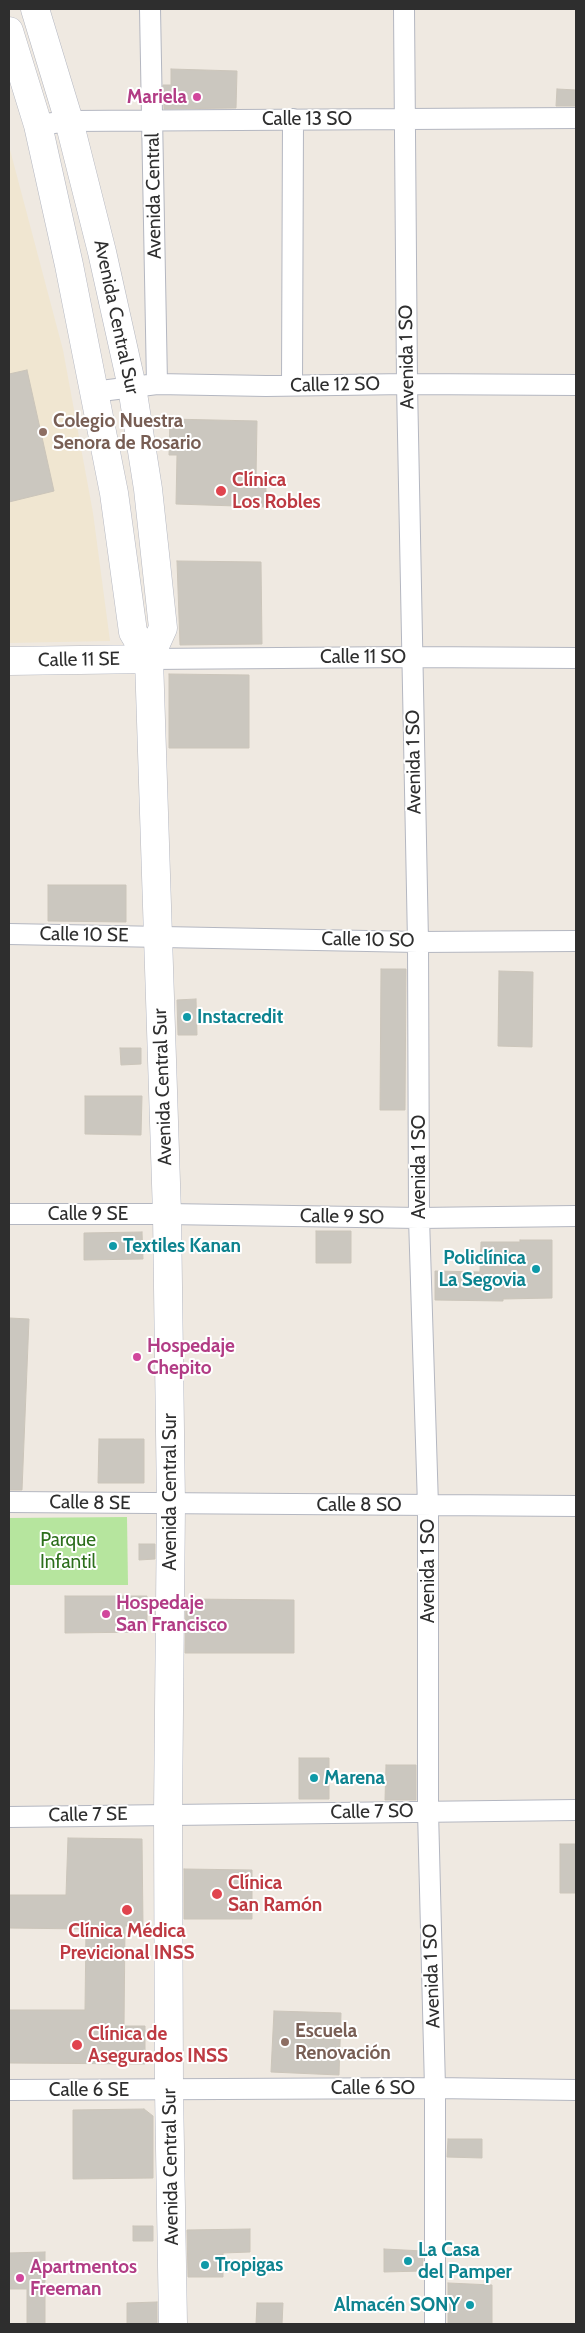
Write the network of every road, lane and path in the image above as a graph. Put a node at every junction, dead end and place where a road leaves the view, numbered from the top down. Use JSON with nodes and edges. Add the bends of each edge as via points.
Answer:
{"nodes":[{"id":1,"x":35,"y":9,"type":"edge"},
{"id":2,"x":150,"y":9,"type":"edge"},
{"id":3,"x":404,"y":9,"type":"edge"},
{"id":4,"x":9,"y":31,"type":"edge"},
{"id":5,"x":405,"y":118,"type":"junction"},
{"id":6,"x":576,"y":118,"type":"edge"},
{"id":7,"x":293,"y":119,"type":"junction"},
{"id":8,"x":153,"y":120,"type":"junction"},
{"id":9,"x":69,"y":121,"type":"junction"},
{"id":10,"x":38,"y":125,"type":"junction"},
{"id":11,"x":407,"y":384,"type":"junction"},
{"id":12,"x":144,"y":385,"type":"junction"},
{"id":13,"x":292,"y":385,"type":"junction"},
{"id":14,"x":576,"y":385,"type":"edge"},
{"id":15,"x":93,"y":392,"type":"junction"},
{"id":16,"x":411,"y":657,"type":"junction"},
{"id":17,"x":576,"y":658,"type":"edge"},
{"id":18,"x":149,"y":659,"type":"junction"},
{"id":19,"x":9,"y":661,"type":"edge"},
{"id":20,"x":9,"y":934,"type":"edge"},
{"id":21,"x":159,"y":936,"type":"junction"},
{"id":22,"x":576,"y":941,"type":"edge"},
{"id":23,"x":418,"y":942,"type":"junction"},
{"id":24,"x":9,"y":1214,"type":"edge"},
{"id":25,"x":167,"y":1214,"type":"junction"},
{"id":26,"x":576,"y":1216,"type":"edge"},
{"id":27,"x":419,"y":1218,"type":"junction"},
{"id":28,"x":9,"y":1502,"type":"edge"},
{"id":29,"x":171,"y":1504,"type":"junction"},
{"id":30,"x":428,"y":1506,"type":"junction"},
{"id":31,"x":576,"y":1506,"type":"edge"},
{"id":32,"x":576,"y":1810,"type":"edge"},
{"id":33,"x":428,"y":1811,"type":"junction"},
{"id":34,"x":168,"y":1814,"type":"junction"},
{"id":35,"x":9,"y":1817,"type":"edge"},
{"id":36,"x":435,"y":2088,"type":"junction"},
{"id":37,"x":9,"y":2090,"type":"edge"},
{"id":38,"x":169,"y":2090,"type":"junction"},
{"id":39,"x":576,"y":2090,"type":"edge"},
{"id":40,"x":174,"y":2324,"type":"edge"},
{"id":41,"x":435,"y":2324,"type":"edge"}],
"edges":[{"from":1,"to":9,"type":"street","name":"Avenida Central Sur"},
{"from":2,"to":8,"type":"street","name":"Avenida Central"},
{"from":3,"to":5,"type":"street","name":"Avenida 1 SO"},
{"from":4,"to":10,"type":"street","name":"Avenida Central Sur"},
{"from":5,"to":6,"type":"street","name":"Calle 13 SO"},
{"from":5,"to":7,"type":"street","name":"Calle 13 SO"},
{"from":5,"to":11,"type":"street","name":"Avenida 1 SO"},
{"from":7,"to":8,"type":"street","name":"Calle 13 SO"},
{"from":7,"to":13,"type":"street"},
{"from":8,"to":9,"type":"street","name":"Calle 13 SO"},
{"from":8,"to":12,"type":"street","name":"Avenida Central"},
{"from":9,"to":10,"type":"street","name":"Calle 13 SO"},
{"from":9,"to":12,"type":"street","name":"Avenida Central Sur","via":[[102,252]]},
{"from":10,"to":15,"type":"street","name":"Avenida Central Sur"},
{"from":11,"to":13,"type":"street","name":"Calle 12 SO"},
{"from":11,"to":14,"type":"street","name":"Calle 12 SO"},
{"from":11,"to":16,"type":"street","name":"Avenida 1 SO"},
{"from":12,"to":13,"type":"street","name":"Calle 12 SO"},
{"from":12,"to":15,"type":"street","name":"Calle 12 SO"},
{"from":12,"to":18,"type":"street","name":"Avenida Central Sur","via":[[148,489],[162,628]]},
{"from":15,"to":18,"type":"street","name":"Avenida Central Sur","via":[[114,493],[133,632]]},
{"from":16,"to":17,"type":"street","name":"Calle 11 SO"},
{"from":16,"to":18,"type":"street","name":"Calle 11 SO"},
{"from":16,"to":23,"type":"street","name":"Avenida 1 SO"},
{"from":18,"to":19,"type":"street","name":"Calle 11 SE"},
{"from":18,"to":21,"type":"street","name":"Avenida Central Sur"},
{"from":20,"to":21,"type":"street","name":"Calle 10 SE"},
{"from":21,"to":23,"type":"street","name":"Calle 10 SO"},
{"from":21,"to":25,"type":"street","name":"Avenida Central Sur"},
{"from":22,"to":23,"type":"street","name":"Calle 10 SO"},
{"from":23,"to":27,"type":"street","name":"Avenida 1 SO"},
{"from":24,"to":25,"type":"street","name":"Calle 9 SE"},
{"from":25,"to":27,"type":"street","name":"Calle 9 SO"},
{"from":25,"to":29,"type":"street","name":"Avenida Central Sur"},
{"from":26,"to":27,"type":"street","name":"Calle 9 SO"},
{"from":27,"to":30,"type":"street","name":"Avenida 1 SO"},
{"from":28,"to":29,"type":"street","name":"Calle 8 SE"},
{"from":29,"to":30,"type":"street","name":"Calle 8 SO"},
{"from":29,"to":34,"type":"street","name":"Avenida Central Sur"},
{"from":30,"to":31,"type":"street","name":"Calle 8 SO"},
{"from":30,"to":33,"type":"street","name":"Avenida 1 SO"},
{"from":32,"to":33,"type":"street","name":"Calle 7 SO"},
{"from":33,"to":34,"type":"street","name":"Calle 7 SO"},
{"from":33,"to":36,"type":"street","name":"Avenida 1 SO"},
{"from":34,"to":35,"type":"street","name":"Calle 7 SE"},
{"from":34,"to":38,"type":"street","name":"Avenida Central Sur"},
{"from":36,"to":38,"type":"street","name":"Calle 6 SO"},
{"from":36,"to":39,"type":"street","name":"Calle 6 SO"},
{"from":36,"to":41,"type":"street","name":"Avenida 1 SO"},
{"from":37,"to":38,"type":"street","name":"Calle 6 SE"},
{"from":38,"to":40,"type":"street","name":"Avenida Central Sur"}]}
